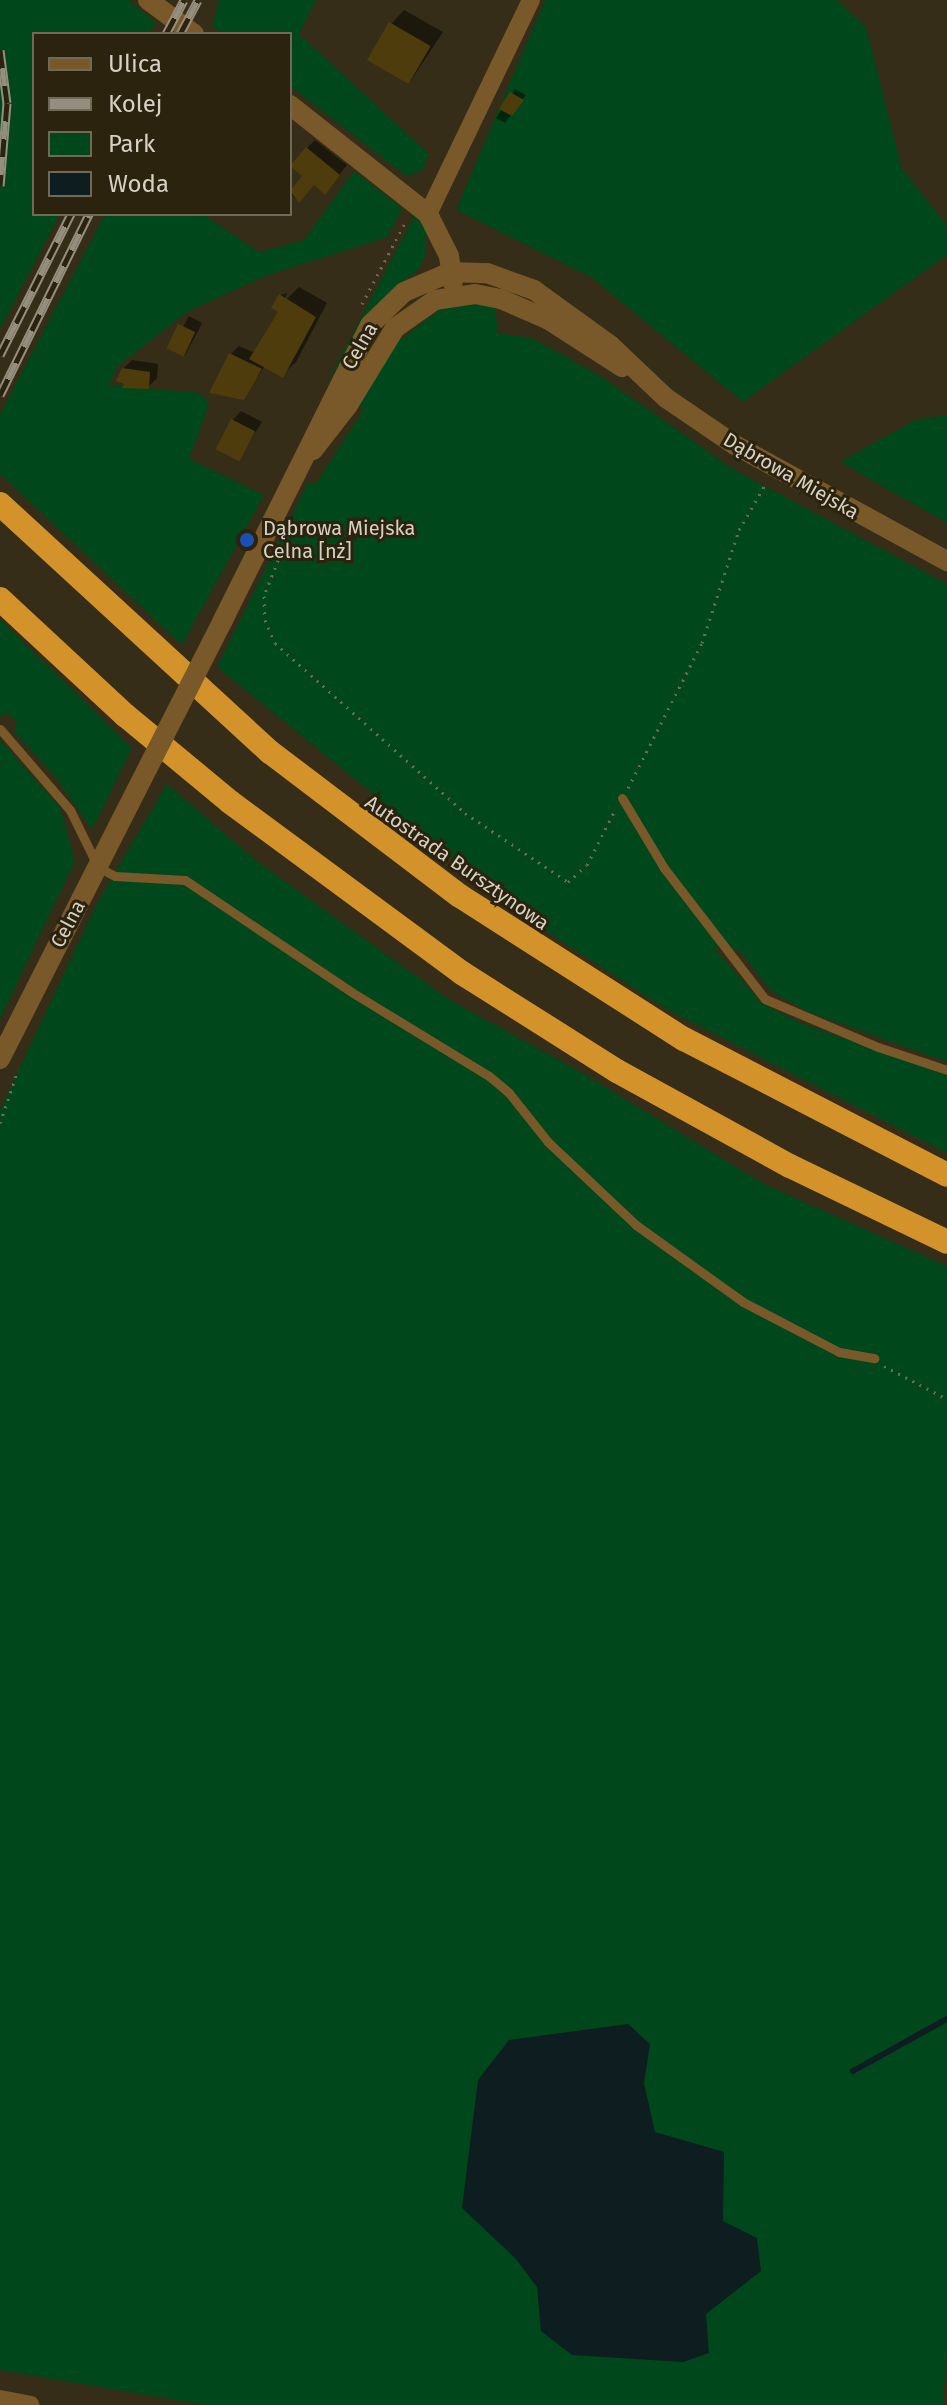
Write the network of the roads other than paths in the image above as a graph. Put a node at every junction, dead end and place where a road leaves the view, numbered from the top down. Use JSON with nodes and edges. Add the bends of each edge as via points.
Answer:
{"nodes":[{"id":1,"x":148,"y":0,"type":"edge"},
{"id":2,"x":531,"y":0,"type":"edge"},
{"id":3,"x":191,"y":32,"type":"edge"},
{"id":4,"x":292,"y":107,"type":"edge"},
{"id":5,"x":428,"y":214,"type":"junction"},
{"id":6,"x":451,"y":272,"type":"junction"},
{"id":7,"x":454,"y":295,"type":"junction"},
{"id":8,"x":643,"y":379,"type":"junction"},
{"id":9,"x":307,"y":456,"type":"junction"},
{"id":10,"x":0,"y":504,"type":"edge"},
{"id":11,"x":947,"y":561,"type":"edge"},
{"id":12,"x":0,"y":599,"type":"edge"},
{"id":13,"x":0,"y":729,"type":"edge"},
{"id":14,"x":622,"y":798,"type":"road end"},
{"id":15,"x":98,"y":867,"type":"junction"},
{"id":16,"x":0,"y":1059,"type":"edge"},
{"id":17,"x":947,"y":1070,"type":"edge"},
{"id":18,"x":947,"y":1175,"type":"edge"},
{"id":19,"x":947,"y":1242,"type":"edge"},
{"id":20,"x":874,"y":1358,"type":"road end"},
{"id":21,"x":0,"y":2399,"type":"edge"},
{"id":22,"x":30,"y":2405,"type":"edge"}],
"edges":[{"from":1,"to":3,"type":"street"},
{"from":2,"to":5,"type":"street"},
{"from":4,"to":5,"type":"street"},
{"from":5,"to":6,"type":"street"},
{"from":6,"to":7,"type":"street"},
{"from":6,"to":8,"type":"street","name":"Dąbrowa Miejska","via":[[487,273],[534,290],[610,345]]},
{"from":6,"to":9,"type":"street","name":"Celna","via":[[404,292],[370,325]]},
{"from":7,"to":8,"type":"street","name":"Dąbrowa Miejska","via":[[475,294],[528,309]]},
{"from":7,"to":9,"type":"street","name":"Celna","via":[[435,300],[395,328],[348,405]]},
{"from":8,"to":11,"type":"street","name":"Dąbrowa Miejska","via":[[775,470]]},
{"from":9,"to":15,"type":"street","name":"Celna","bridge":true},
{"from":10,"to":18,"type":"highway","name":"Autostrada Bursztynowa","via":[[270,752],[460,896],[684,1039]]},
{"from":12,"to":19,"type":"highway","via":[[125,715],[230,802],[449,964],[617,1071],[790,1166]]},
{"from":13,"to":15,"type":"lane","via":[[70,810]]},
{"from":14,"to":17,"type":"lane","via":[[664,868],[765,999]]},
{"from":15,"to":16,"type":"street","name":"Celna"},
{"from":15,"to":20,"type":"lane","via":[[115,876],[185,880],[489,1076],[548,1142],[636,1225],[743,1302],[839,1352]]},
{"from":21,"to":22,"type":"street"}]}
